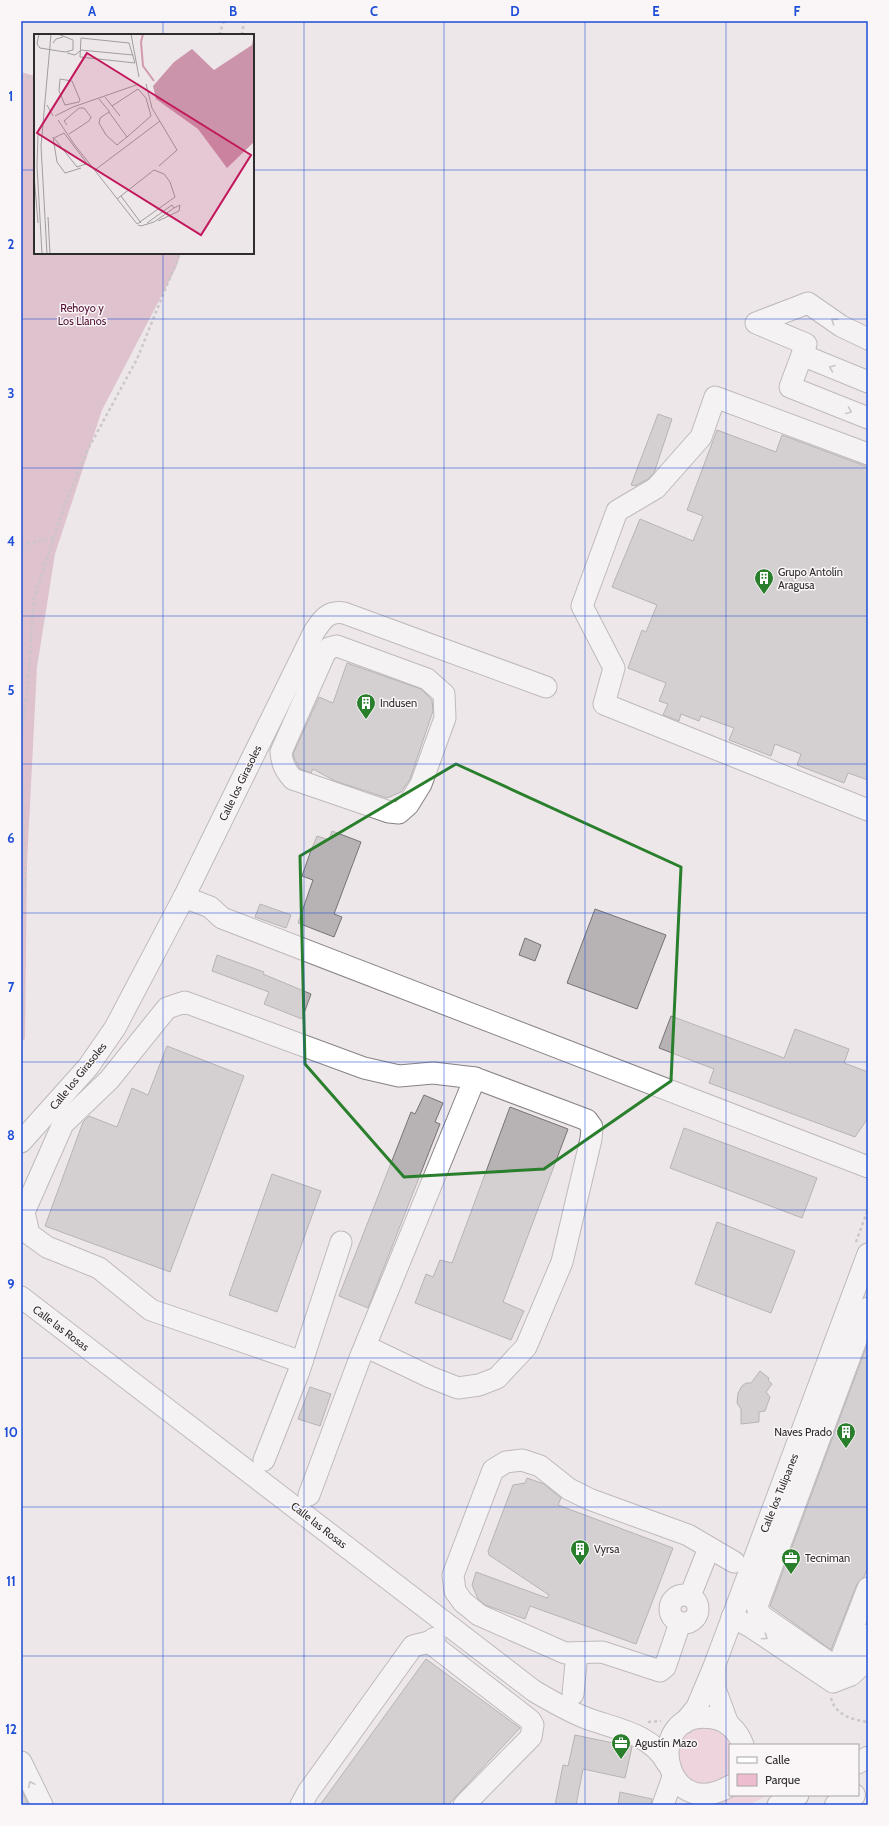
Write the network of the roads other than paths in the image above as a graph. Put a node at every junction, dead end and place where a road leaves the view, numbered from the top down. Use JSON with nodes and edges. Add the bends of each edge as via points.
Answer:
{"nodes":[{"id":1,"x":868,"y":339,"type":"edge"},
{"id":2,"x":802,"y":355,"type":"junction"},
{"id":3,"x":866,"y":375,"type":"edge"},
{"id":4,"x":868,"y":418,"type":"edge"},
{"id":5,"x":868,"y":454,"type":"edge"},
{"id":6,"x":320,"y":654,"type":"joint"},
{"id":7,"x":546,"y":687,"type":"dead end"},
{"id":8,"x":868,"y":810,"type":"edge"},
{"id":9,"x":184,"y":897,"type":"junction"},
{"id":10,"x":475,"y":1078,"type":"junction"},
{"id":11,"x":21,"y":1142,"type":"edge"},
{"id":12,"x":868,"y":1167,"type":"edge"},
{"id":13,"x":341,"y":1242,"type":"dead end"},
{"id":14,"x":868,"y":1254,"type":"edge"},
{"id":15,"x":21,"y":1297,"type":"edge"},
{"id":16,"x":868,"y":1308,"type":"edge"},
{"id":17,"x":365,"y":1346,"type":"junction"},
{"id":18,"x":302,"y":1362,"type":"junction"},
{"id":19,"x":264,"y":1460,"type":"dead end"},
{"id":20,"x":309,"y":1495,"type":"dead end"},
{"id":21,"x":709,"y":1548,"type":"junction"},
{"id":22,"x":734,"y":1562,"type":"dead end"},
{"id":23,"x":868,"y":1588,"type":"edge"},
{"id":24,"x":732,"y":1617,"type":"junction"},
{"id":25,"x":863,"y":1621,"type":"edge"},
{"id":26,"x":868,"y":1635,"type":"edge"},
{"id":27,"x":577,"y":1653,"type":"junction"},
{"id":28,"x":868,"y":1659,"type":"edge"},
{"id":29,"x":715,"y":1664,"type":"junction"},
{"id":30,"x":842,"y":1679,"type":"junction"},
{"id":31,"x":573,"y":1694,"type":"dead end"},
{"id":32,"x":728,"y":1724,"type":"junction"},
{"id":33,"x":682,"y":1725,"type":"junction"},
{"id":34,"x":628,"y":1732,"type":"junction"},
{"id":35,"x":742,"y":1744,"type":"edge"},
{"id":36,"x":868,"y":1757,"type":"edge"},
{"id":37,"x":21,"y":1762,"type":"edge"},
{"id":38,"x":859,"y":1762,"type":"edge"},
{"id":39,"x":670,"y":1770,"type":"junction"},
{"id":40,"x":729,"y":1787,"type":"edge"},
{"id":41,"x":868,"y":1787,"type":"edge"},
{"id":42,"x":859,"y":1792,"type":"edge"},
{"id":43,"x":796,"y":1796,"type":"edge"},
{"id":44,"x":852,"y":1796,"type":"edge"},
{"id":45,"x":42,"y":1805,"type":"edge"},
{"id":46,"x":301,"y":1805,"type":"edge"},
{"id":47,"x":464,"y":1805,"type":"edge"},
{"id":48,"x":664,"y":1805,"type":"edge"},
{"id":49,"x":778,"y":1805,"type":"edge"},
{"id":50,"x":836,"y":1805,"type":"edge"}],
"edges":[{"from":1,"to":2,"type":"street","one_way":true,"via":[[841,326],[808,302],[756,323],[806,344]]},
{"from":3,"to":2,"type":"street","one_way":true},
{"from":2,"to":4,"type":"street","one_way":true,"via":[[790,387]]},
{"from":5,"to":8,"type":"street","via":[[715,397],[701,437],[656,488],[617,511],[582,606],[614,668],[604,704]]},
{"from":6,"to":6,"type":"street","via":[[337,646],[347,649],[427,679],[444,694],[445,718],[421,784],[408,805],[399,813],[389,812],[293,779],[286,771],[281,752]]},
{"from":7,"to":9,"type":"street","name":"Calle los Girasoles","via":[[344,613],[336,612],[324,617],[303,654]]},
{"from":9,"to":11,"type":"street","name":"Calle los Girasoles","via":[[144,977],[102,1048]]},
{"from":9,"to":12,"type":"street","via":[[210,906],[222,918]]},
{"from":10,"to":17,"type":"street"},
{"from":10,"to":17,"type":"street","via":[[587,1120],[592,1127],[562,1262],[526,1347],[497,1378],[479,1385],[458,1388],[430,1378]]},
{"from":10,"to":18,"type":"street","via":[[433,1073],[399,1076],[364,1068],[185,1002],[167,1008],[109,1080],[63,1124],[24,1212],[29,1234],[47,1247],[99,1268],[151,1310]]},
{"from":13,"to":18,"type":"street"},
{"from":14,"to":24,"type":"street","name":"Calle los Tulipanes"},
{"from":15,"to":34,"type":"street","name":"Calle las Rosas","via":[[534,1691],[562,1708]]},
{"from":16,"to":25,"type":"street","via":[[758,1606],[758,1611],[763,1617],[836,1665]]},
{"from":17,"to":20,"type":"street"},
{"from":18,"to":19,"type":"street"},
{"from":21,"to":22,"type":"street"},
{"from":21,"to":27,"type":"street","via":[[690,1596],[677,1597],[671,1604],[673,1617],[680,1623],[665,1667],[660,1671],[602,1652]]},
{"from":21,"to":27,"type":"street","via":[[688,1535],[589,1499],[569,1489],[540,1466],[522,1460],[506,1462],[493,1470],[453,1575],[455,1590],[463,1602],[479,1615],[565,1653]]},
{"from":23,"to":25,"type":"street"},
{"from":24,"to":29,"type":"street","name":"Calle los Tulipanes"},
{"from":24,"to":30,"type":"street","one_way":true},
{"from":26,"to":30,"type":"street"},
{"from":27,"to":31,"type":"street"},
{"from":28,"to":30,"type":"street"},
{"from":29,"to":32,"type":"street","name":"Calle los Tulipanes","via":[[716,1689]]},
{"from":29,"to":33,"type":"street","name":"Calle los Tulipanes","via":[[697,1707]]},
{"from":32,"to":33,"type":"street","name":"Calle las Rosas","via":[[706,1717],[695,1718]]},
{"from":32,"to":35,"type":"street","name":"Calle los Tulipanes"},
{"from":33,"to":34,"type":"street","name":"Calle las Rosas","via":[[663,1732]]},
{"from":33,"to":39,"type":"street","name":"Calle los Tulipanes","via":[[672,1737],[667,1750]]},
{"from":34,"to":39,"type":"street","name":"Calle las Rosas","via":[[660,1750]]},
{"from":36,"to":38,"type":"street"},
{"from":45,"to":37,"type":"street","one_way":true},
{"from":39,"to":40,"type":"street","name":"Calle las Rosas","via":[[682,1787],[693,1793],[720,1793]]},
{"from":39,"to":48,"type":"street","name":"Calle los Tulipanes"},
{"from":41,"to":42,"type":"highway"},
{"from":43,"to":49,"type":"street"},
{"from":44,"to":50,"type":"highway"},
{"from":46,"to":47,"type":"street","via":[[413,1646],[432,1640],[530,1720],[532,1725],[531,1737]]}]}
